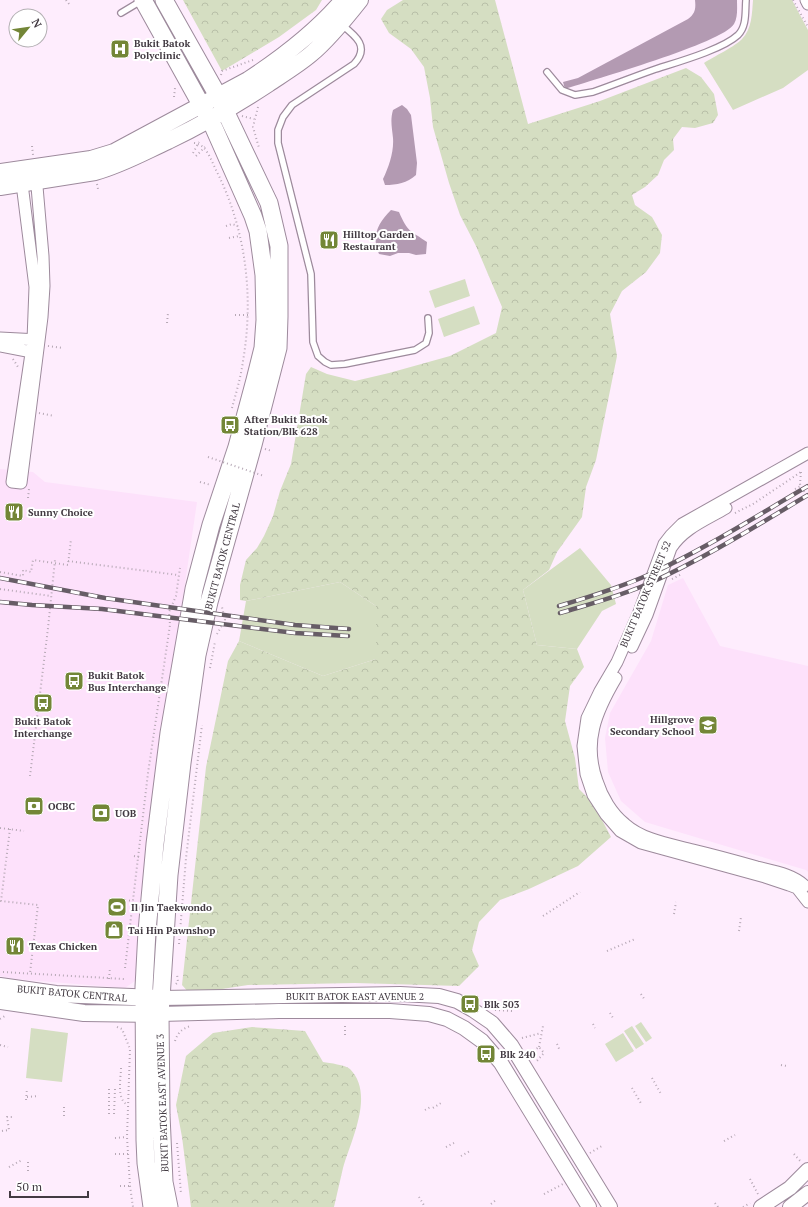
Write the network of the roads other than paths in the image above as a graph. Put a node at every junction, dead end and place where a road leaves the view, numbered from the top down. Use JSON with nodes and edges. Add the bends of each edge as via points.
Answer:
{"nodes":[{"id":1,"x":143,"y":0,"type":"edge"},
{"id":2,"x":164,"y":0,"type":"edge"},
{"id":3,"x":343,"y":0,"type":"edge"},
{"id":4,"x":360,"y":0,"type":"edge"},
{"id":5,"x":746,"y":0,"type":"edge"},
{"id":6,"x":806,"y":0,"type":"edge"},
{"id":7,"x":808,"y":4,"type":"edge"},
{"id":8,"x":121,"y":13,"type":"dead end"},
{"id":9,"x":335,"y":20,"type":"junction"},
{"id":10,"x":547,"y":72,"type":"dead end"},
{"id":11,"x":228,"y":107,"type":"junction"},
{"id":12,"x":206,"y":112,"type":"junction"},
{"id":13,"x":0,"y":172,"type":"edge"},
{"id":14,"x":28,"y":175,"type":"junction"},
{"id":15,"x":0,"y":187,"type":"edge"},
{"id":16,"x":428,"y":318,"type":"dead end"},
{"id":17,"x":0,"y":338,"type":"edge"},
{"id":18,"x":0,"y":346,"type":"edge"},
{"id":19,"x":38,"y":346,"type":"junction"},
{"id":20,"x":808,"y":453,"type":"edge"},
{"id":21,"x":808,"y":461,"type":"edge"},
{"id":22,"x":17,"y":482,"type":"dead end"},
{"id":23,"x":206,"y":597,"type":"junction"},
{"id":24,"x":808,"y":889,"type":"edge"},
{"id":25,"x":808,"y":902,"type":"edge"},
{"id":26,"x":0,"y":986,"type":"edge"},
{"id":27,"x":0,"y":1001,"type":"edge"},
{"id":28,"x":152,"y":1006,"type":"junction"},
{"id":29,"x":565,"y":1150,"type":"junction"},
{"id":30,"x":804,"y":1166,"type":"edge"},
{"id":31,"x":808,"y":1193,"type":"edge"},
{"id":32,"x":760,"y":1201,"type":"edge"},
{"id":33,"x":175,"y":1204,"type":"edge"},
{"id":34,"x":152,"y":1207,"type":"edge"},
{"id":35,"x":589,"y":1207,"type":"edge"},
{"id":36,"x":610,"y":1207,"type":"edge"},
{"id":37,"x":790,"y":1207,"type":"edge"}],
"edges":[{"from":1,"to":8,"type":"lane"},
{"from":1,"to":12,"type":"main road","name":"BUKIT BATOK CENTRAL"},
{"from":2,"to":11,"type":"main road","name":"BUKIT BATOK CENTRAL"},
{"from":3,"to":9,"type":"main road"},
{"from":4,"to":9,"type":"main road"},
{"from":5,"to":10,"type":"lane","via":[[743,27],[737,35],[702,54],[592,92],[575,95],[562,90]]},
{"from":6,"to":7,"type":"street"},
{"from":9,"to":11,"type":"main road","via":[[313,53],[301,63]]},
{"from":9,"to":16,"type":"lane","via":[[357,36],[361,48],[359,58],[354,64],[292,105],[278,130],[278,143],[311,274],[313,342],[318,356],[331,365],[415,350],[426,343],[429,334]]},
{"from":11,"to":12,"type":"main road"},
{"from":11,"to":23,"type":"main road","name":"BUKIT BATOK CENTRAL","via":[[269,203],[279,246],[278,348],[253,445]]},
{"from":12,"to":14,"type":"main road","via":[[125,162],[107,168]]},
{"from":12,"to":23,"type":"main road","name":"BUKIT BATOK CENTRAL","via":[[258,231],[264,275],[264,320],[263,348],[256,380],[211,525]]},
{"from":13,"to":14,"type":"main road"},
{"from":14,"to":15,"type":"main road"},
{"from":14,"to":19,"type":"street","via":[[43,256],[44,286]]},
{"from":17,"to":19,"type":"street"},
{"from":18,"to":19,"type":"street"},
{"from":19,"to":22,"type":"street"},
{"from":20,"to":25,"type":"street","name":"BUKIT BATOK STREET 52","via":[[682,524],[664,544],[617,662],[587,718],[583,746],[586,774],[593,795],[620,831],[641,843],[797,888]]},
{"from":21,"to":24,"type":"street","name":"BUKIT BATOK STREET 52","via":[[687,530],[677,540],[671,548],[624,665],[606,694],[595,721],[591,746],[594,772],[600,791],[625,825],[644,836],[768,869],[802,883]]},
{"from":23,"to":28,"type":"main road","name":"BUKIT BATOK CENTRAL","via":[[173,762],[147,931]]},
{"from":26,"to":28,"type":"main road","name":"BUKIT BATOK CENTRAL"},
{"from":27,"to":28,"type":"main road","name":"BUKIT BATOK CENTRAL","via":[[84,1013]]},
{"from":28,"to":29,"type":"street","name":"BUKIT BATOK EAST AVENUE 2","via":[[390,1012],[429,1014],[447,1019],[482,1041]]},
{"from":28,"to":29,"type":"street","name":"BUKIT BATOK EAST AVENUE 2","via":[[400,994],[439,996],[457,1001],[492,1023],[511,1045]]},
{"from":28,"to":33,"type":"main road","name":"BUKIT BATOK EAST AVENUE 3","via":[[164,1182]]},
{"from":28,"to":34,"type":"main road","name":"BUKIT BATOK EAST AVENUE 3","via":[[144,1105],[146,1163]]},
{"from":29,"to":35,"type":"street","name":"BUKIT BATOK EAST AVENUE 2"},
{"from":29,"to":36,"type":"street","name":"BUKIT BATOK EAST AVENUE 2"},
{"from":30,"to":32,"type":"street","via":[[790,1188]]},
{"from":31,"to":37,"type":"street"}]}
